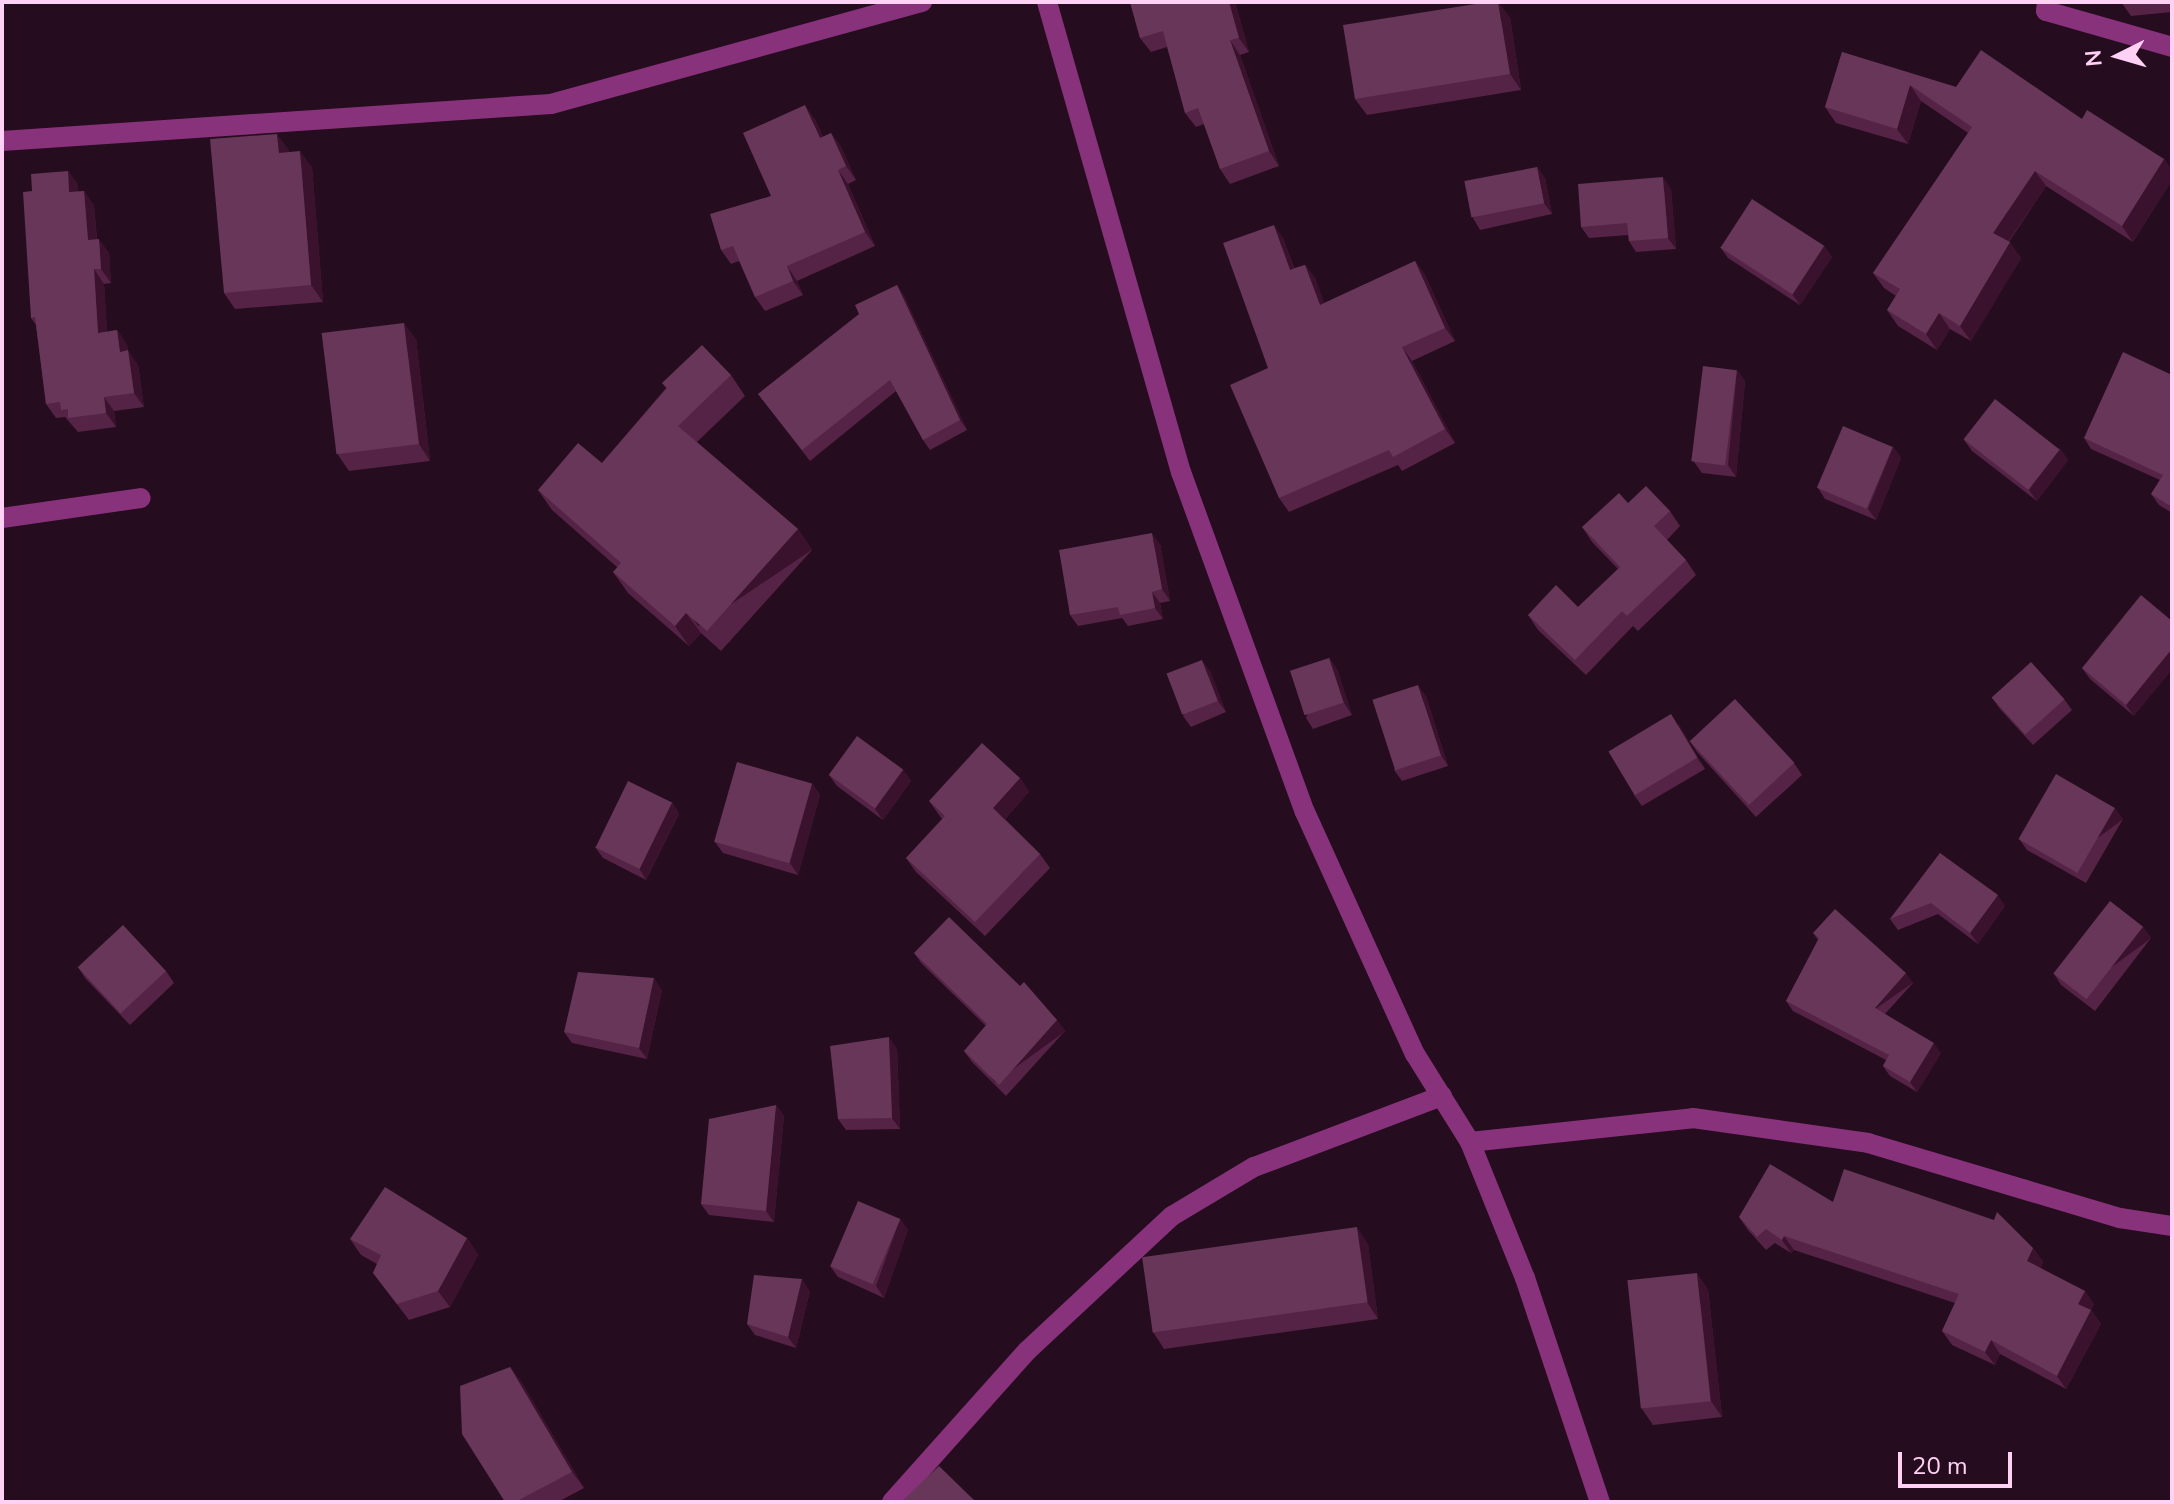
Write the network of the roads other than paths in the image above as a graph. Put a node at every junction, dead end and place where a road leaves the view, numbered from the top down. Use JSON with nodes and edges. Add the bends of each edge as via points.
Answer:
{"nodes":[{"id":1,"x":922,"y":2,"type":"edge"},
{"id":2,"x":1047,"y":2,"type":"edge"},
{"id":3,"x":2047,"y":2,"type":"edge"},
{"id":4,"x":2172,"y":47,"type":"edge"},
{"id":5,"x":2,"y":141,"type":"edge"},
{"id":6,"x":141,"y":498,"type":"dead end"},
{"id":7,"x":2,"y":518,"type":"edge"},
{"id":8,"x":1442,"y":1096,"type":"junction"},
{"id":9,"x":1470,"y":1142,"type":"junction"},
{"id":10,"x":2172,"y":1226,"type":"edge"},
{"id":11,"x":892,"y":1502,"type":"edge"},
{"id":12,"x":1600,"y":1502,"type":"edge"}],
"edges":[{"from":1,"to":5,"type":"street","via":[[551,104]]},
{"from":2,"to":8,"type":"street","via":[[1181,472],[1305,812],[1415,1054]]},
{"from":3,"to":4,"type":"street","via":[[2046,11]]},
{"from":6,"to":7,"type":"street"},
{"from":8,"to":9,"type":"street"},
{"from":8,"to":11,"type":"street","via":[[1254,1167],[1172,1216],[1027,1351]]},
{"from":9,"to":10,"type":"street","via":[[1693,1118],[1868,1143],[2120,1218]]},
{"from":9,"to":12,"type":"street","via":[[1525,1278]]}]}
